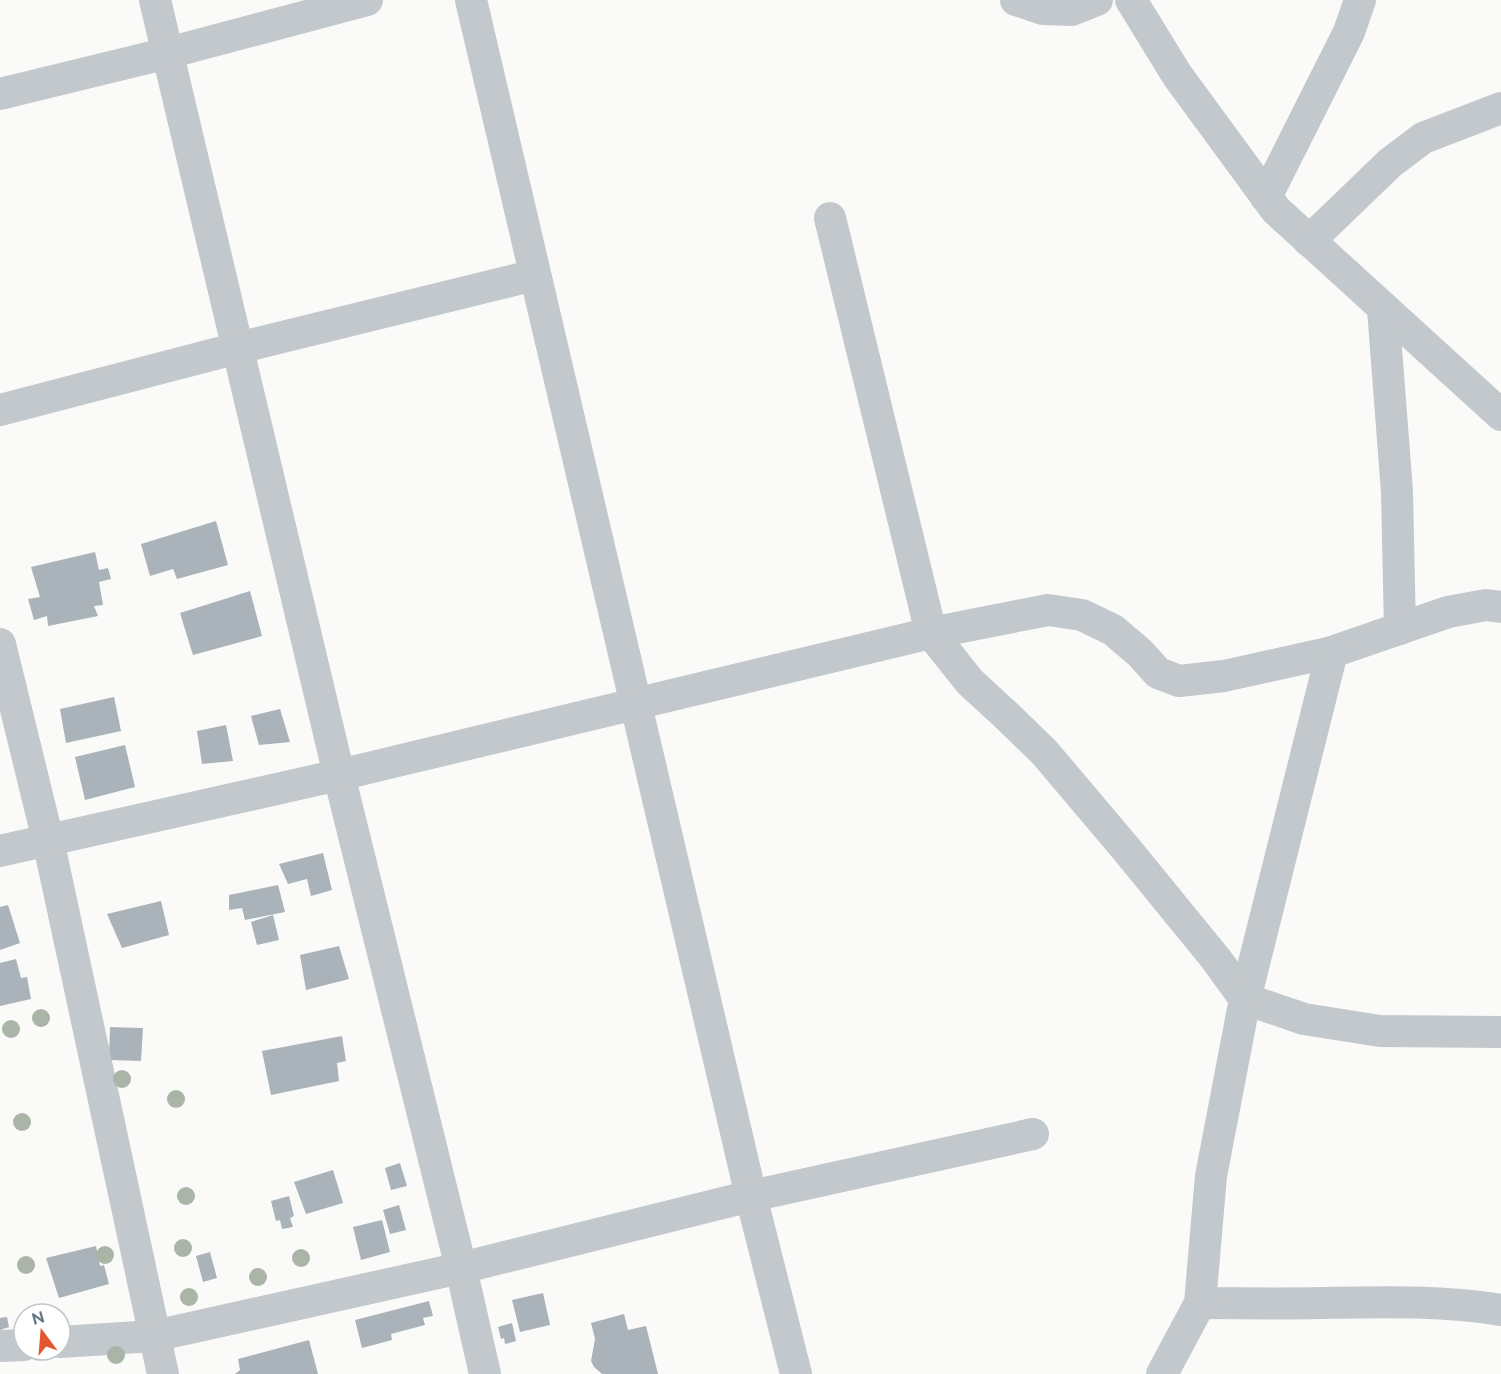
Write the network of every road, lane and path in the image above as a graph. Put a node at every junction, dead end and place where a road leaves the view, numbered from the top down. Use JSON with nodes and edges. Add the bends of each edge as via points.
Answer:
{"nodes":[{"id":1,"x":155,"y":0,"type":"edge"},
{"id":2,"x":367,"y":0,"type":"edge"},
{"id":3,"x":471,"y":0,"type":"edge"},
{"id":4,"x":1016,"y":0,"type":"edge"},
{"id":5,"x":1097,"y":0,"type":"edge"},
{"id":6,"x":1131,"y":0,"type":"edge"},
{"id":7,"x":1360,"y":0,"type":"edge"},
{"id":8,"x":168,"y":53,"type":"junction"},
{"id":9,"x":0,"y":94,"type":"edge"},
{"id":10,"x":1501,"y":108,"type":"edge"},
{"id":11,"x":1266,"y":197,"type":"junction"},
{"id":12,"x":830,"y":218,"type":"dead end"},
{"id":13,"x":1309,"y":241,"type":"junction"},
{"id":14,"x":535,"y":275,"type":"junction"},
{"id":15,"x":1383,"y":309,"type":"junction"},
{"id":16,"x":238,"y":348,"type":"junction"},
{"id":17,"x":0,"y":410,"type":"edge"},
{"id":18,"x":1501,"y":415,"type":"edge"},
{"id":19,"x":1501,"y":607,"type":"edge"},
{"id":20,"x":1400,"y":629,"type":"junction"},
{"id":21,"x":931,"y":633,"type":"junction"},
{"id":22,"x":0,"y":644,"type":"edge"},
{"id":23,"x":1332,"y":652,"type":"junction"},
{"id":24,"x":636,"y":703,"type":"junction"},
{"id":25,"x":339,"y":775,"type":"junction"},
{"id":26,"x":48,"y":840,"type":"junction"},
{"id":27,"x":0,"y":851,"type":"edge"},
{"id":28,"x":1245,"y":999,"type":"junction"},
{"id":29,"x":1501,"y":1032,"type":"edge"},
{"id":30,"x":1032,"y":1134,"type":"dead end"},
{"id":31,"x":752,"y":1196,"type":"junction"},
{"id":32,"x":461,"y":1268,"type":"junction"},
{"id":33,"x":1200,"y":1303,"type":"junction"},
{"id":34,"x":1501,"y":1310,"type":"edge"},
{"id":35,"x":154,"y":1336,"type":"junction"},
{"id":36,"x":72,"y":1341,"type":"edge"},
{"id":37,"x":163,"y":1374,"type":"edge"},
{"id":38,"x":485,"y":1374,"type":"edge"},
{"id":39,"x":796,"y":1374,"type":"edge"},
{"id":40,"x":1162,"y":1374,"type":"edge"}],
"edges":[{"from":1,"to":8,"type":"street"},
{"from":2,"to":8,"type":"street"},
{"from":3,"to":14,"type":"street"},
{"from":4,"to":5,"type":"street","via":[[1043,9],[1072,10]]},
{"from":6,"to":11,"type":"street","via":[[1177,75]]},
{"from":7,"to":11,"type":"street","via":[[1349,32]]},
{"from":8,"to":9,"type":"street"},
{"from":8,"to":16,"type":"street"},
{"from":10,"to":13,"type":"street","via":[[1423,138],[1390,163]]},
{"from":11,"to":13,"type":"street"},
{"from":12,"to":21,"type":"street"},
{"from":13,"to":15,"type":"street"},
{"from":14,"to":16,"type":"street"},
{"from":14,"to":24,"type":"street"},
{"from":15,"to":18,"type":"street"},
{"from":15,"to":20,"type":"street","via":[[1397,492]]},
{"from":16,"to":17,"type":"street"},
{"from":16,"to":25,"type":"street"},
{"from":19,"to":20,"type":"street","via":[[1486,605],[1448,612]]},
{"from":20,"to":23,"type":"street"},
{"from":21,"to":23,"type":"street","via":[[1048,610],[1082,615],[1113,630],[1158,672],[1179,681],[1224,676]]},
{"from":21,"to":24,"type":"street"},
{"from":21,"to":28,"type":"street","via":[[970,682],[1044,753],[1172,904]]},
{"from":22,"to":26,"type":"street"},
{"from":23,"to":28,"type":"street"},
{"from":24,"to":25,"type":"street"},
{"from":24,"to":31,"type":"street"},
{"from":25,"to":26,"type":"street"},
{"from":25,"to":32,"type":"street"},
{"from":26,"to":27,"type":"street"},
{"from":26,"to":35,"type":"street"},
{"from":28,"to":29,"type":"street","via":[[1304,1019],[1380,1031]]},
{"from":28,"to":33,"type":"street","via":[[1211,1176]]},
{"from":30,"to":31,"type":"street"},
{"from":31,"to":32,"type":"street"},
{"from":31,"to":39,"type":"street"},
{"from":32,"to":35,"type":"street"},
{"from":32,"to":38,"type":"street"},
{"from":33,"to":34,"type":"street","via":[[1410,1302]]},
{"from":33,"to":40,"type":"street"},
{"from":35,"to":36,"type":"street"},
{"from":35,"to":37,"type":"street"}]}
